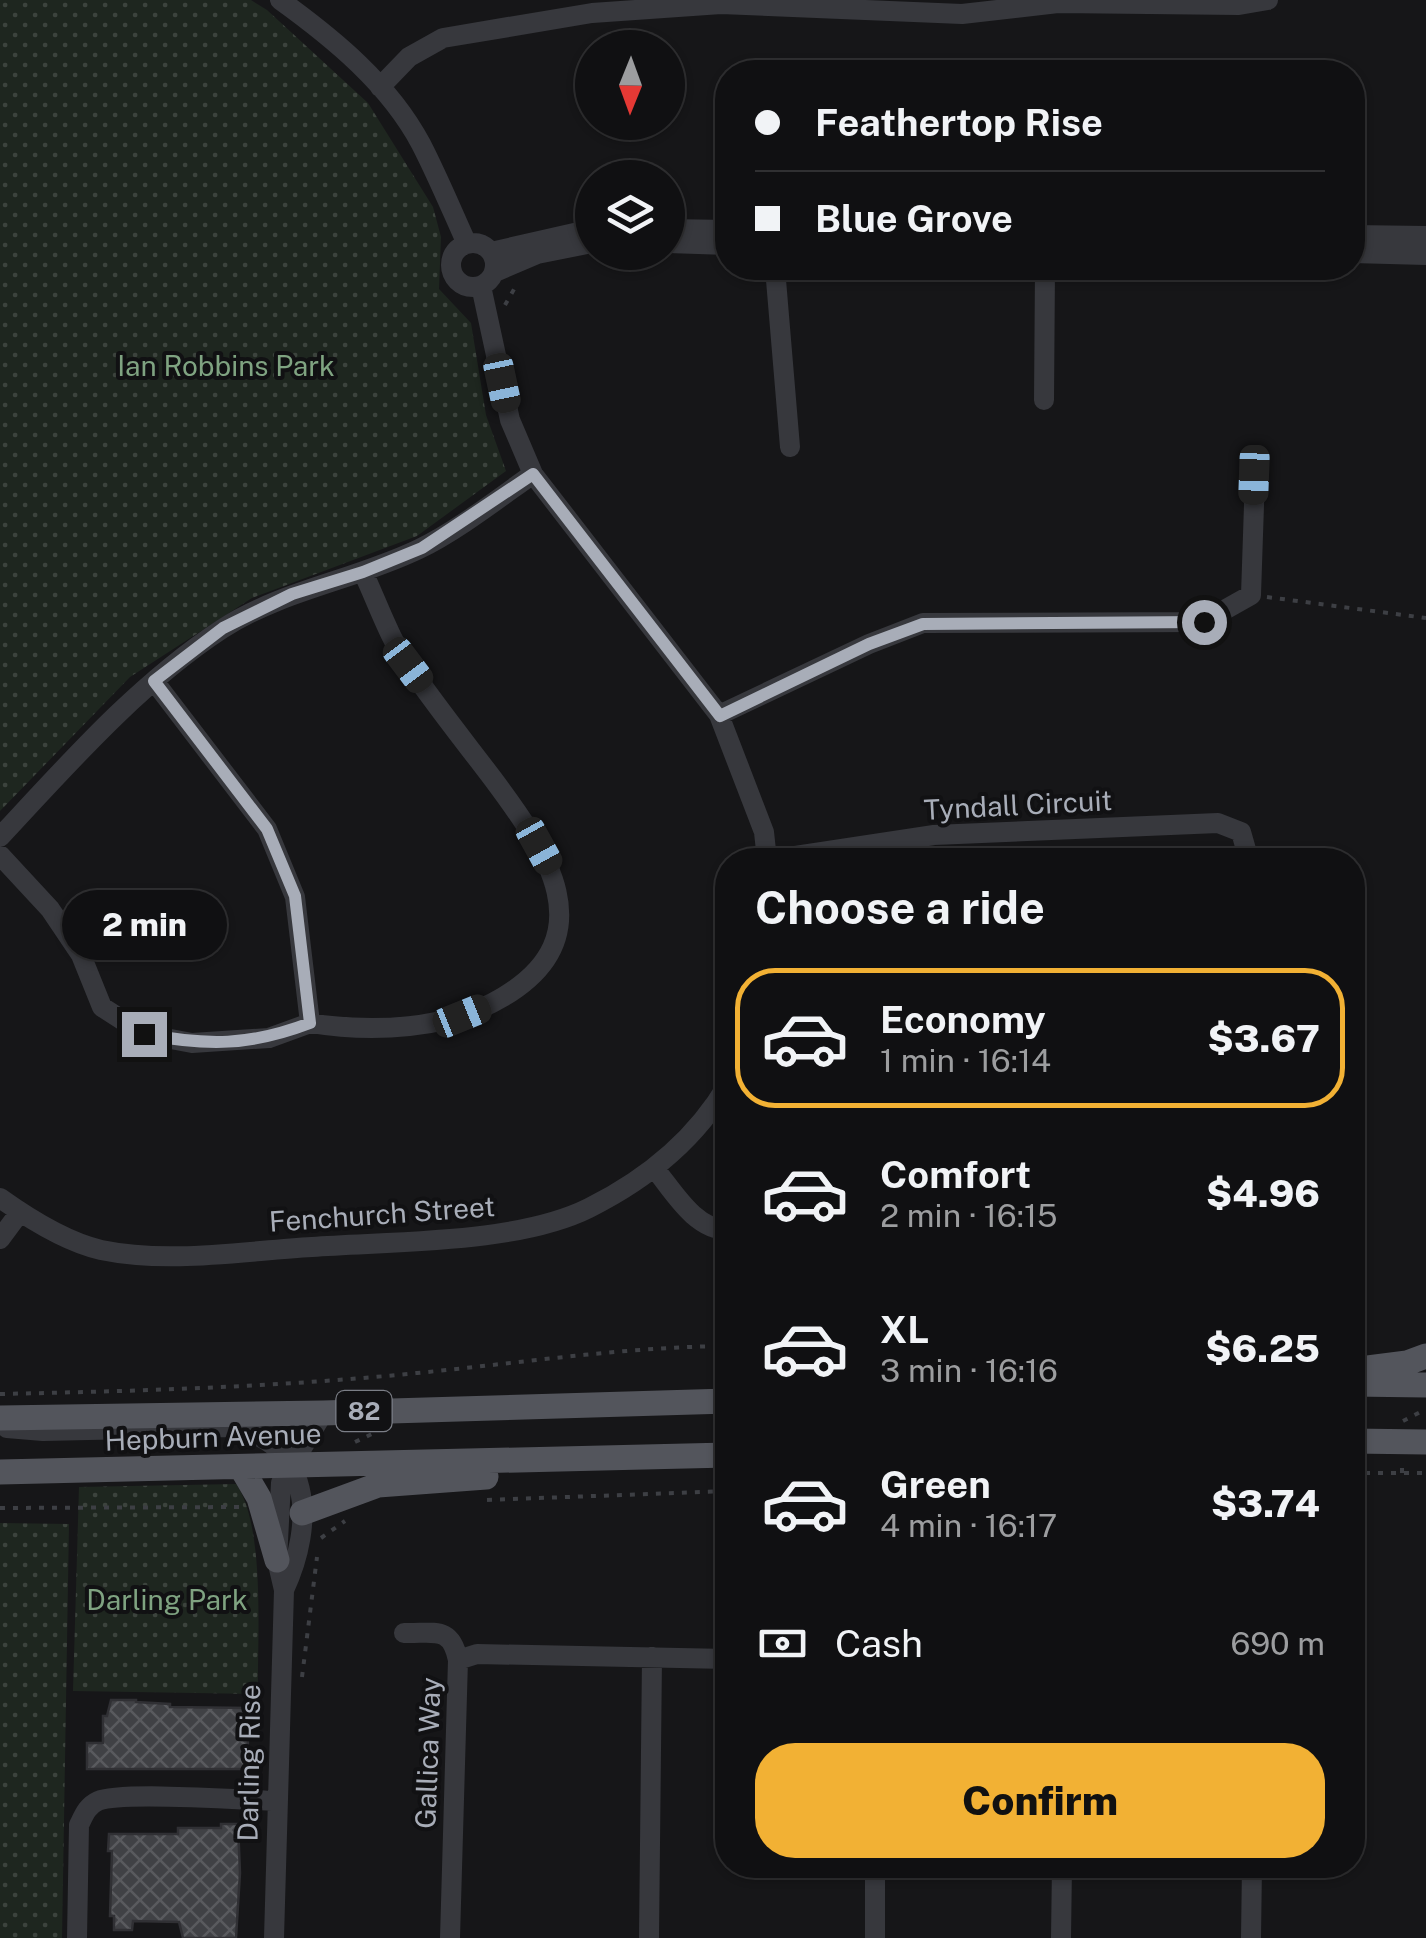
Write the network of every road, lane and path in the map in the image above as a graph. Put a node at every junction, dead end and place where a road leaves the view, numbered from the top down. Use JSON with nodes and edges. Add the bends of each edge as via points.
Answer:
{"nodes":[{"id":1,"x":280,"y":0,"type":"edge"},
{"id":2,"x":1268,"y":0,"type":"edge"},
{"id":3,"x":816,"y":3,"type":"edge"},
{"id":4,"x":380,"y":87,"type":"junction"},
{"id":5,"x":685,"y":229,"type":"edge"},
{"id":6,"x":715,"y":230,"type":"edge"},
{"id":7,"x":1365,"y":235,"type":"edge"},
{"id":8,"x":575,"y":236,"type":"edge"},
{"id":9,"x":1426,"y":236,"type":"edge"},
{"id":10,"x":467,"y":244,"type":"junction"},
{"id":11,"x":715,"y":246,"type":"edge"},
{"id":12,"x":685,"y":248,"type":"edge"},
{"id":13,"x":575,"y":253,"type":"edge"},
{"id":14,"x":1365,"y":253,"type":"edge"},
{"id":15,"x":1426,"y":254,"type":"edge"},
{"id":16,"x":489,"y":270,"type":"junction"},
{"id":17,"x":527,"y":277,"type":"dead end"},
{"id":18,"x":776,"y":280,"type":"edge"},
{"id":19,"x":1045,"y":280,"type":"edge"},
{"id":20,"x":486,"y":308,"type":"junction"},
{"id":21,"x":1044,"y":400,"type":"dead end"},
{"id":22,"x":790,"y":447,"type":"dead end"},
{"id":23,"x":533,"y":474,"type":"junction"},
{"id":24,"x":1254,"y":475,"type":"dead end"},
{"id":25,"x":363,"y":572,"type":"junction"},
{"id":26,"x":1251,"y":595,"type":"junction"},
{"id":27,"x":1426,"y":618,"type":"edge"},
{"id":28,"x":154,"y":681,"type":"junction"},
{"id":29,"x":720,"y":716,"type":"junction"},
{"id":30,"x":0,"y":836,"type":"edge"},
{"id":31,"x":766,"y":848,"type":"edge"},
{"id":32,"x":848,"y":848,"type":"edge"},
{"id":33,"x":1246,"y":848,"type":"edge"},
{"id":34,"x":0,"y":855,"type":"edge"},
{"id":35,"x":310,"y":1023,"type":"junction"},
{"id":36,"x":715,"y":1105,"type":"edge"},
{"id":37,"x":655,"y":1170,"type":"junction"},
{"id":38,"x":0,"y":1198,"type":"edge"},
{"id":39,"x":20,"y":1212,"type":"junction"},
{"id":40,"x":715,"y":1229,"type":"edge"},
{"id":41,"x":0,"y":1239,"type":"edge"},
{"id":42,"x":715,"y":1346,"type":"edge"},
{"id":43,"x":1426,"y":1356,"type":"edge"},
{"id":44,"x":1365,"y":1368,"type":"edge"},
{"id":45,"x":1365,"y":1384,"type":"edge"},
{"id":46,"x":1426,"y":1385,"type":"edge"},
{"id":47,"x":0,"y":1394,"type":"edge"},
{"id":48,"x":715,"y":1400,"type":"edge"},
{"id":49,"x":323,"y":1413,"type":"junction"},
{"id":50,"x":0,"y":1418,"type":"edge"},
{"id":51,"x":0,"y":1426,"type":"edge"},
{"id":52,"x":1365,"y":1441,"type":"edge"},
{"id":53,"x":1424,"y":1441,"type":"edge"},
{"id":54,"x":715,"y":1456,"type":"edge"},
{"id":55,"x":609,"y":1458,"type":"junction"},
{"id":56,"x":290,"y":1465,"type":"junction"},
{"id":57,"x":242,"y":1469,"type":"junction"},
{"id":58,"x":0,"y":1472,"type":"edge"},
{"id":59,"x":1365,"y":1473,"type":"edge"},
{"id":60,"x":1426,"y":1473,"type":"edge"},
{"id":61,"x":302,"y":1513,"type":"junction"},
{"id":62,"x":345,"y":1521,"type":"dead end"},
{"id":63,"x":277,"y":1560,"type":"junction"},
{"id":64,"x":284,"y":1590,"type":"junction"},
{"id":65,"x":404,"y":1633,"type":"dead end"},
{"id":66,"x":652,"y":1657,"type":"junction"},
{"id":67,"x":715,"y":1659,"type":"edge"},
{"id":68,"x":458,"y":1660,"type":"junction"},
{"id":69,"x":301,"y":1688,"type":"dead end"},
{"id":70,"x":276,"y":1801,"type":"junction"},
{"id":71,"x":875,"y":1878,"type":"edge"},
{"id":72,"x":1062,"y":1878,"type":"edge"},
{"id":73,"x":1252,"y":1878,"type":"edge"},
{"id":74,"x":77,"y":1938,"type":"edge"},
{"id":75,"x":274,"y":1938,"type":"edge"},
{"id":76,"x":450,"y":1938,"type":"edge"},
{"id":77,"x":649,"y":1938,"type":"edge"},
{"id":78,"x":875,"y":1938,"type":"edge"},
{"id":79,"x":1061,"y":1938,"type":"edge"},
{"id":80,"x":1251,"y":1938,"type":"edge"}],
"edges":[{"from":1,"to":4,"type":"street","via":[[333,38]]},
{"from":2,"to":3,"type":"street","via":[[1058,4],[962,14]]},
{"from":3,"to":4,"type":"street","via":[[592,13],[443,38],[408,56]]},
{"from":4,"to":10,"type":"street","via":[[419,141]]},
{"from":5,"to":6,"type":"street"},
{"from":7,"to":9,"type":"street"},
{"from":8,"to":16,"type":"street"},
{"from":10,"to":16,"type":"street","via":[[483,246]]},
{"from":10,"to":16,"type":"street","via":[[455,252],[452,272],[460,283]]},
{"from":11,"to":12,"type":"street"},
{"from":13,"to":16,"type":"street","via":[[537,254]]},
{"from":14,"to":15,"type":"street"},
{"from":16,"to":20,"type":"street"},
{"from":17,"to":20,"type":"path","via":[[507,304]]},
{"from":18,"to":22,"type":"street"},
{"from":19,"to":21,"type":"street"},
{"from":20,"to":23,"type":"street","via":[[510,420]]},
{"from":23,"to":25,"type":"street","via":[[422,548]]},
{"from":23,"to":29,"type":"street"},
{"from":24,"to":26,"type":"street"},
{"from":25,"to":28,"type":"street","via":[[292,594],[223,628]]},
{"from":25,"to":35,"type":"street","via":[[408,665],[551,868],[560,930],[528,982],[487,1007],[431,1023]]},
{"from":26,"to":27,"type":"path"},
{"from":26,"to":29,"type":"street","via":[[1204,622],[923,624]]},
{"from":28,"to":30,"type":"street"},
{"from":28,"to":35,"type":"street","via":[[267,829],[295,896]]},
{"from":29,"to":31,"type":"street"},
{"from":32,"to":33,"type":"street","name":"Tyndall Circuit","via":[[934,835],[1218,823],[1241,832]]},
{"from":34,"to":35,"type":"street","via":[[61,924],[102,1007],[144,1034],[192,1042],[269,1038]]},
{"from":36,"to":37,"type":"street","name":"Fenchurch Street"},
{"from":37,"to":39,"type":"street","name":"Fenchurch Street","via":[[586,1210],[509,1232],[162,1257],[98,1249]]},
{"from":37,"to":40,"type":"street","via":[[698,1221]]},
{"from":38,"to":39,"type":"street","name":"Fenchurch Street"},
{"from":39,"to":41,"type":"street"},
{"from":42,"to":47,"type":"path","via":[[279,1384]]},
{"from":43,"to":44,"type":"main road"},
{"from":45,"to":46,"type":"main road"},
{"from":48,"to":49,"type":"main road","name":"Hepburn Avenue","number":"82"},
{"from":49,"to":50,"type":"main road","name":"Hepburn Avenue","number":"82"},
{"from":49,"to":56,"type":"street","name":"Darling Rise"},
{"from":51,"to":56,"type":"street","via":[[226,1427],[252,1431]]},
{"from":52,"to":53,"type":"main road"},
{"from":54,"to":55,"type":"main road","name":"Hepburn Avenue","number":"82"},
{"from":55,"to":56,"type":"main road","name":"Hepburn Avenue","number":"82"},
{"from":55,"to":61,"type":"main road","via":[[571,1470],[378,1485]]},
{"from":56,"to":57,"type":"main road","name":"Hepburn Avenue","number":"82"},
{"from":56,"to":61,"type":"street","name":"Darling Rise","via":[[301,1482]]},
{"from":56,"to":63,"type":"street","name":"Darling Rise","via":[[282,1483]]},
{"from":57,"to":58,"type":"main road","name":"Hepburn Avenue","number":"82"},
{"from":57,"to":63,"type":"main road"},
{"from":59,"to":60,"type":"path"},
{"from":61,"to":64,"type":"street","name":"Darling Rise","via":[[298,1560]]},
{"from":62,"to":69,"type":"path","via":[[321,1538]]},
{"from":63,"to":64,"type":"street","name":"Darling Rise"},
{"from":64,"to":70,"type":"street","name":"Darling Rise"},
{"from":65,"to":68,"type":"street","via":[[446,1635]]},
{"from":66,"to":67,"type":"street","name":"Gallica Way"},
{"from":66,"to":68,"type":"street","name":"Gallica Way","via":[[477,1654]]},
{"from":66,"to":77,"type":"street"},
{"from":68,"to":76,"type":"street","name":"Gallica Way"},
{"from":70,"to":74,"type":"street","via":[[93,1803],[79,1825]]},
{"from":70,"to":75,"type":"street","name":"Darling Rise"},
{"from":71,"to":78,"type":"street"},
{"from":72,"to":79,"type":"street"},
{"from":73,"to":80,"type":"street"}]}
